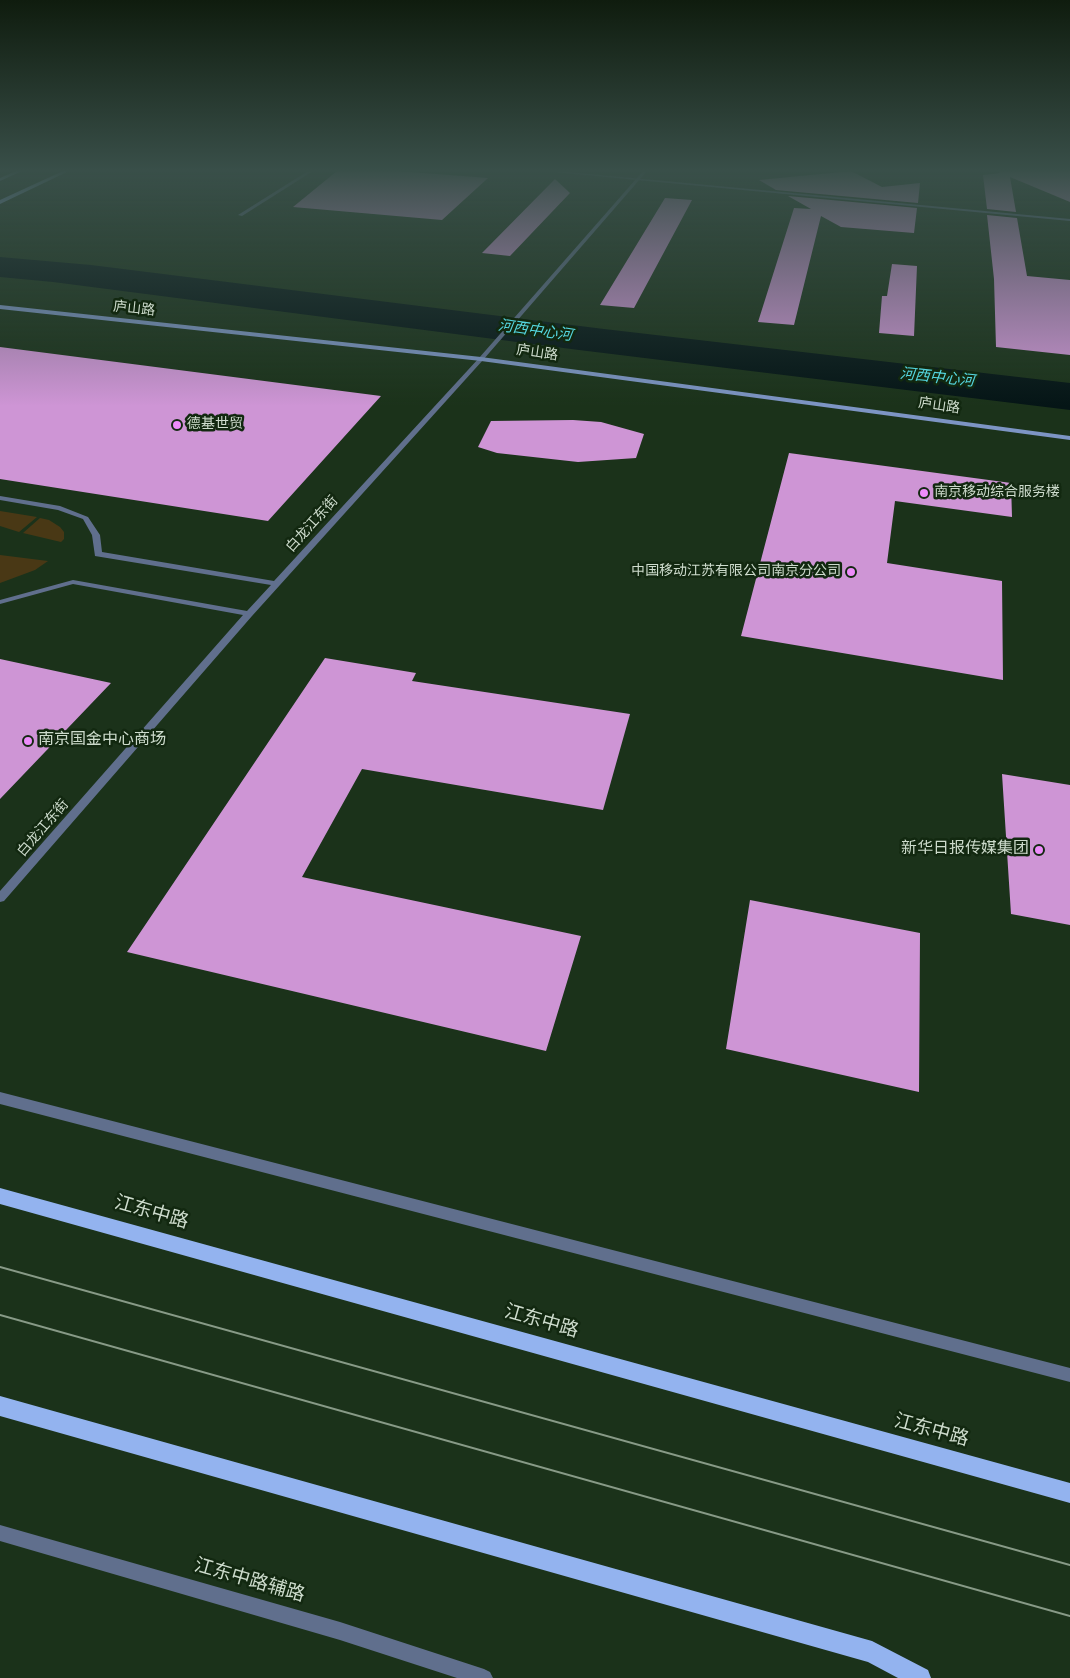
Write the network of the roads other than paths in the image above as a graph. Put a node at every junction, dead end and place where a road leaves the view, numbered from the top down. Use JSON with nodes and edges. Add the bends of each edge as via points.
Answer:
{"nodes":[{"id":1,"x":577,"y":249,"type":"edge"},
{"id":2,"x":0,"y":307,"type":"edge"},
{"id":3,"x":481,"y":358,"type":"junction"},
{"id":4,"x":1070,"y":438,"type":"edge"},
{"id":5,"x":0,"y":498,"type":"edge"},
{"id":6,"x":276,"y":584,"type":"junction"},
{"id":7,"x":0,"y":602,"type":"edge"},
{"id":8,"x":249,"y":614,"type":"junction"},
{"id":9,"x":0,"y":898,"type":"edge"},
{"id":10,"x":0,"y":1098,"type":"edge"},
{"id":11,"x":0,"y":1196,"type":"edge"},
{"id":12,"x":1070,"y":1375,"type":"edge"},
{"id":13,"x":0,"y":1406,"type":"edge"},
{"id":14,"x":1070,"y":1494,"type":"edge"},
{"id":15,"x":0,"y":1533,"type":"edge"},
{"id":16,"x":484,"y":1678,"type":"edge"},
{"id":17,"x":920,"y":1678,"type":"edge"}],
"edges":[{"from":1,"to":3,"type":"street","name":"白龙江东街"},
{"from":2,"to":3,"type":"main road","name":"庐山路"},
{"from":3,"to":4,"type":"main road","name":"庐山路"},
{"from":3,"to":6,"type":"street","name":"白龙江东街"},
{"from":5,"to":6,"type":"street","via":[[60,508],[86,518],[96,535],[98,554]]},
{"from":6,"to":8,"type":"street","name":"白龙江东街"},
{"from":7,"to":8,"type":"street","via":[[73,582]]},
{"from":8,"to":9,"type":"street","name":"白龙江东街"},
{"from":10,"to":12,"type":"street"},
{"from":11,"to":14,"type":"main road","name":"江东中路"},
{"from":13,"to":17,"type":"main road","via":[[872,1652]]},
{"from":15,"to":16,"type":"street","name":"江东中路辅路","via":[[340,1631]]}]}
